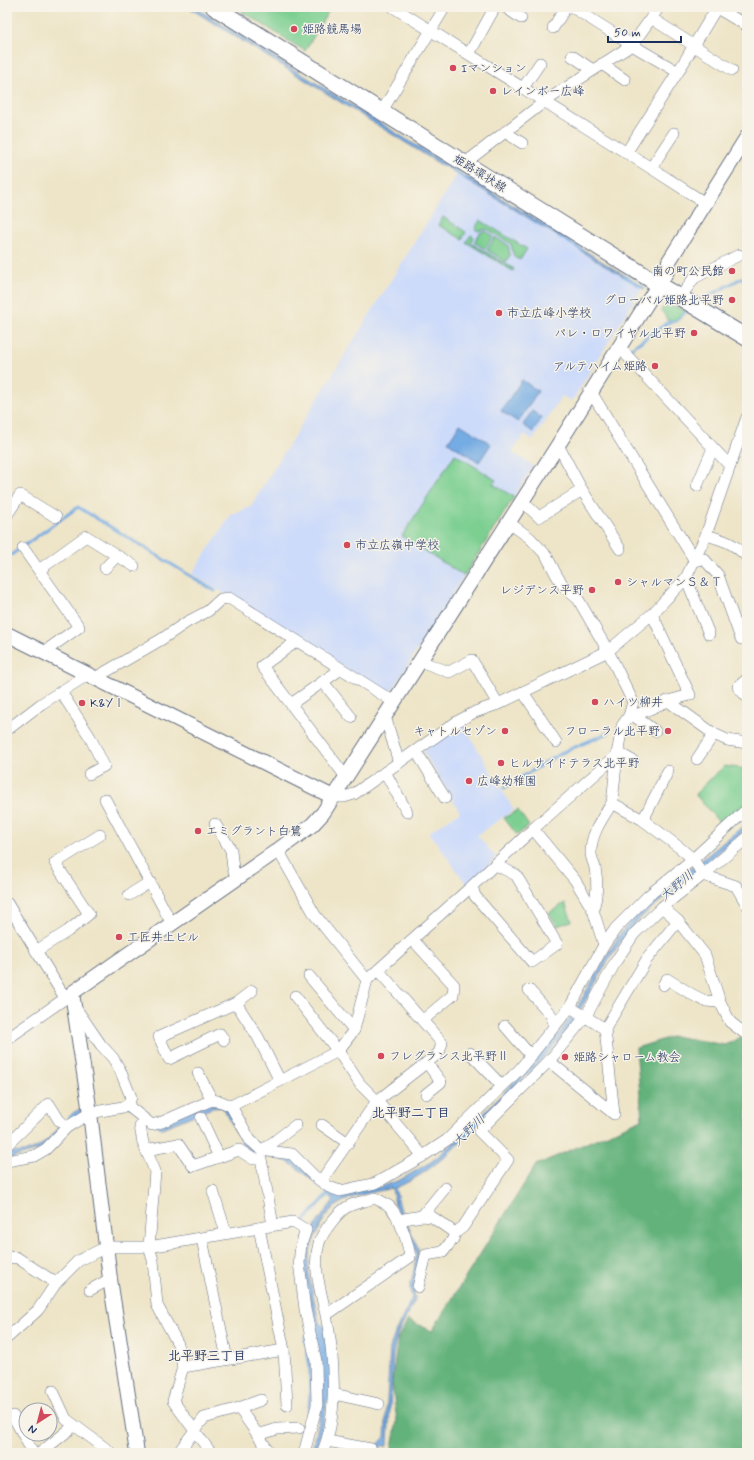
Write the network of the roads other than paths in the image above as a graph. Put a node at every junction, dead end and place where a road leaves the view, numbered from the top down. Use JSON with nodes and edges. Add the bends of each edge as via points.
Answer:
{"nodes":[{"id":1,"x":214,"y":7,"type":"edge"},
{"id":2,"x":393,"y":7,"type":"edge"},
{"id":3,"x":495,"y":7,"type":"edge"},
{"id":4,"x":505,"y":7,"type":"edge"},
{"id":5,"x":566,"y":7,"type":"edge"},
{"id":6,"x":572,"y":7,"type":"edge"},
{"id":7,"x":717,"y":7,"type":"edge"},
{"id":8,"x":657,"y":8,"type":"edge"},
{"id":9,"x":441,"y":9,"type":"edge"},
{"id":10,"x":521,"y":18,"type":"dead end"},
{"id":11,"x":651,"y":18,"type":"junction"},
{"id":12,"x":744,"y":24,"type":"dead end"},
{"id":13,"x":553,"y":28,"type":"dead end"},
{"id":14,"x":431,"y":31,"type":"junction"},
{"id":15,"x":632,"y":45,"type":"junction"},
{"id":16,"x":694,"y":46,"type":"junction"},
{"id":17,"x":468,"y":54,"type":"junction"},
{"id":18,"x":572,"y":56,"type":"dead end"},
{"id":19,"x":540,"y":63,"type":"dead end"},
{"id":20,"x":598,"y":67,"type":"junction"},
{"id":21,"x":732,"y":70,"type":"dead end"},
{"id":22,"x":678,"y":72,"type":"junction"},
{"id":23,"x":625,"y":80,"type":"dead end"},
{"id":24,"x":523,"y":88,"type":"junction"},
{"id":25,"x":544,"y":102,"type":"junction"},
{"id":26,"x":382,"y":111,"type":"junction"},
{"id":27,"x":505,"y":132,"type":"junction"},
{"id":28,"x":674,"y":134,"type":"dead end"},
{"id":29,"x":747,"y":136,"type":"edge"},
{"id":30,"x":522,"y":143,"type":"dead end"},
{"id":31,"x":626,"y":153,"type":"junction"},
{"id":32,"x":465,"y":163,"type":"junction"},
{"id":33,"x":651,"y":168,"type":"junction"},
{"id":34,"x":705,"y":203,"type":"junction"},
{"id":35,"x":740,"y":255,"type":"dead end"},
{"id":36,"x":658,"y":284,"type":"junction"},
{"id":37,"x":680,"y":298,"type":"junction"},
{"id":38,"x":747,"y":338,"type":"edge"},
{"id":39,"x":619,"y":347,"type":"junction"},
{"id":40,"x":591,"y":392,"type":"junction"},
{"id":41,"x":747,"y":417,"type":"edge"},
{"id":42,"x":558,"y":445,"type":"junction"},
{"id":43,"x":713,"y":448,"type":"junction"},
{"id":44,"x":730,"y":466,"type":"junction"},
{"id":45,"x":697,"y":486,"type":"dead end"},
{"id":46,"x":582,"y":490,"type":"junction"},
{"id":47,"x":522,"y":501,"type":"junction"},
{"id":48,"x":7,"y":515,"type":"edge"},
{"id":49,"x":56,"y":518,"type":"dead end"},
{"id":50,"x":508,"y":522,"type":"junction"},
{"id":51,"x":706,"y":535,"type":"junction"},
{"id":52,"x":24,"y":548,"type":"dead end"},
{"id":53,"x":620,"y":548,"type":"dead end"},
{"id":54,"x":117,"y":556,"type":"junction"},
{"id":55,"x":747,"y":557,"type":"edge"},
{"id":56,"x":695,"y":561,"type":"junction"},
{"id":57,"x":134,"y":566,"type":"dead end"},
{"id":58,"x":105,"y":568,"type":"dead end"},
{"id":59,"x":38,"y":570,"type":"junction"},
{"id":60,"x":686,"y":578,"type":"junction"},
{"id":61,"x":652,"y":614,"type":"junction"},
{"id":62,"x":7,"y":634,"type":"edge"},
{"id":63,"x":709,"y":634,"type":"dead end"},
{"id":64,"x":741,"y":639,"type":"dead end"},
{"id":65,"x":297,"y":641,"type":"junction"},
{"id":66,"x":608,"y":651,"type":"junction"},
{"id":67,"x":44,"y":652,"type":"junction"},
{"id":68,"x":420,"y":661,"type":"junction"},
{"id":69,"x":341,"y":669,"type":"junction"},
{"id":70,"x":92,"y":676,"type":"junction"},
{"id":71,"x":747,"y":679,"type":"edge"},
{"id":72,"x":323,"y":682,"type":"junction"},
{"id":73,"x":61,"y":692,"type":"junction"},
{"id":74,"x":523,"y":692,"type":"junction"},
{"id":75,"x":747,"y":696,"type":"edge"},
{"id":76,"x":668,"y":701,"type":"junction"},
{"id":77,"x":394,"y":702,"type":"junction"},
{"id":78,"x":291,"y":704,"type":"junction"},
{"id":79,"x":498,"y":704,"type":"junction"},
{"id":80,"x":385,"y":716,"type":"junction"},
{"id":81,"x":631,"y":716,"type":"junction"},
{"id":82,"x":351,"y":717,"type":"dead end"},
{"id":83,"x":7,"y":730,"type":"edge"},
{"id":84,"x":655,"y":731,"type":"dead end"},
{"id":85,"x":714,"y":734,"type":"junction"},
{"id":86,"x":556,"y":742,"type":"dead end"},
{"id":87,"x":747,"y":743,"type":"edge"},
{"id":88,"x":416,"y":750,"type":"junction"},
{"id":89,"x":614,"y":756,"type":"junction"},
{"id":90,"x":697,"y":759,"type":"dead end"},
{"id":91,"x":633,"y":761,"type":"dead end"},
{"id":92,"x":399,"y":763,"type":"junction"},
{"id":93,"x":668,"y":771,"type":"dead end"},
{"id":94,"x":385,"y":772,"type":"junction"},
{"id":95,"x":89,"y":774,"type":"dead end"},
{"id":96,"x":346,"y":777,"type":"junction"},
{"id":97,"x":333,"y":797,"type":"junction"},
{"id":98,"x":445,"y":798,"type":"dead end"},
{"id":99,"x":105,"y":799,"type":"dead end"},
{"id":100,"x":612,"y":802,"type":"junction"},
{"id":101,"x":747,"y":809,"type":"edge"},
{"id":102,"x":407,"y":812,"type":"dead end"},
{"id":103,"x":643,"y":820,"type":"junction"},
{"id":104,"x":215,"y":824,"type":"dead end"},
{"id":105,"x":533,"y":830,"type":"junction"},
{"id":106,"x":100,"y":835,"type":"dead end"},
{"id":107,"x":747,"y":838,"type":"edge"},
{"id":108,"x":278,"y":850,"type":"junction"},
{"id":109,"x":693,"y":859,"type":"junction"},
{"id":110,"x":496,"y":864,"type":"junction"},
{"id":111,"x":703,"y":875,"type":"junction"},
{"id":112,"x":237,"y":878,"type":"junction"},
{"id":113,"x":150,"y":882,"type":"junction"},
{"id":114,"x":472,"y":886,"type":"junction"},
{"id":115,"x":736,"y":886,"type":"junction"},
{"id":116,"x":747,"y":887,"type":"edge"},
{"id":117,"x":129,"y":895,"type":"dead end"},
{"id":118,"x":7,"y":903,"type":"edge"},
{"id":119,"x":747,"y":905,"type":"edge"},
{"id":120,"x":662,"y":907,"type":"junction"},
{"id":121,"x":593,"y":910,"type":"junction"},
{"id":122,"x":678,"y":921,"type":"junction"},
{"id":123,"x":172,"y":924,"type":"junction"},
{"id":124,"x":413,"y":940,"type":"junction"},
{"id":125,"x":604,"y":946,"type":"junction"},
{"id":126,"x":36,"y":951,"type":"junction"},
{"id":127,"x":378,"y":970,"type":"junction"},
{"id":128,"x":309,"y":976,"type":"dead end"},
{"id":129,"x":367,"y":980,"type":"junction"},
{"id":130,"x":663,"y":985,"type":"dead end"},
{"id":131,"x":529,"y":990,"type":"dead end"},
{"id":132,"x":252,"y":991,"type":"dead end"},
{"id":133,"x":296,"y":996,"type":"dead end"},
{"id":134,"x":71,"y":999,"type":"junction"},
{"id":135,"x":720,"y":1002,"type":"junction"},
{"id":136,"x":236,"y":1003,"type":"junction"},
{"id":137,"x":570,"y":1007,"type":"junction"},
{"id":138,"x":586,"y":1016,"type":"junction"},
{"id":139,"x":423,"y":1020,"type":"junction"},
{"id":140,"x":505,"y":1026,"type":"dead end"},
{"id":141,"x":555,"y":1026,"type":"junction"},
{"id":142,"x":605,"y":1029,"type":"junction"},
{"id":143,"x":354,"y":1030,"type":"junction"},
{"id":144,"x":747,"y":1035,"type":"edge"},
{"id":145,"x":7,"y":1039,"type":"edge"},
{"id":146,"x":224,"y":1040,"type":"dead end"},
{"id":147,"x":338,"y":1051,"type":"junction"},
{"id":148,"x":470,"y":1053,"type":"dead end"},
{"id":149,"x":531,"y":1056,"type":"junction"},
{"id":150,"x":549,"y":1061,"type":"junction"},
{"id":151,"x":427,"y":1063,"type":"junction"},
{"id":152,"x":198,"y":1073,"type":"dead end"},
{"id":153,"x":280,"y":1081,"type":"junction"},
{"id":154,"x":502,"y":1086,"type":"junction"},
{"id":155,"x":430,"y":1094,"type":"dead end"},
{"id":156,"x":212,"y":1100,"type":"junction"},
{"id":157,"x":377,"y":1101,"type":"junction"},
{"id":158,"x":129,"y":1102,"type":"junction"},
{"id":159,"x":232,"y":1106,"type":"junction"},
{"id":160,"x":89,"y":1109,"type":"junction"},
{"id":161,"x":201,"y":1118,"type":"dead end"},
{"id":162,"x":152,"y":1122,"type":"junction"},
{"id":163,"x":63,"y":1124,"type":"junction"},
{"id":164,"x":296,"y":1125,"type":"dead end"},
{"id":165,"x":322,"y":1125,"type":"dead end"},
{"id":166,"x":348,"y":1143,"type":"junction"},
{"id":167,"x":7,"y":1145,"type":"edge"},
{"id":168,"x":146,"y":1150,"type":"junction"},
{"id":169,"x":264,"y":1150,"type":"junction"},
{"id":170,"x":424,"y":1156,"type":"junction"},
{"id":171,"x":219,"y":1157,"type":"junction"},
{"id":172,"x":7,"y":1162,"type":"edge"},
{"id":173,"x":321,"y":1181,"type":"junction"},
{"id":174,"x":376,"y":1183,"type":"junction"},
{"id":175,"x":445,"y":1188,"type":"dead end"},
{"id":176,"x":213,"y":1190,"type":"dead end"},
{"id":177,"x":375,"y":1198,"type":"junction"},
{"id":178,"x":422,"y":1216,"type":"junction"},
{"id":179,"x":402,"y":1219,"type":"junction"},
{"id":180,"x":273,"y":1225,"type":"junction"},
{"id":181,"x":259,"y":1228,"type":"junction"},
{"id":182,"x":455,"y":1233,"type":"junction"},
{"id":183,"x":226,"y":1234,"type":"junction"},
{"id":184,"x":202,"y":1239,"type":"junction"},
{"id":185,"x":106,"y":1247,"type":"junction"},
{"id":186,"x":149,"y":1248,"type":"junction"},
{"id":187,"x":7,"y":1256,"type":"edge"},
{"id":188,"x":110,"y":1278,"type":"junction"},
{"id":189,"x":56,"y":1283,"type":"junction"},
{"id":190,"x":418,"y":1287,"type":"dead end"},
{"id":191,"x":90,"y":1290,"type":"dead end"},
{"id":192,"x":326,"y":1315,"type":"junction"},
{"id":193,"x":7,"y":1338,"type":"edge"},
{"id":194,"x":284,"y":1350,"type":"junction"},
{"id":195,"x":227,"y":1359,"type":"junction"},
{"id":196,"x":183,"y":1367,"type":"junction"},
{"id":197,"x":53,"y":1391,"type":"dead end"},
{"id":198,"x":334,"y":1394,"type":"junction"},
{"id":199,"x":261,"y":1400,"type":"dead end"},
{"id":200,"x":379,"y":1404,"type":"dead end"},
{"id":201,"x":287,"y":1405,"type":"dead end"},
{"id":202,"x":239,"y":1408,"type":"junction"},
{"id":203,"x":13,"y":1416,"type":"dead end"},
{"id":204,"x":74,"y":1426,"type":"junction"},
{"id":205,"x":299,"y":1428,"type":"dead end"},
{"id":206,"x":195,"y":1431,"type":"junction"},
{"id":207,"x":258,"y":1435,"type":"junction"},
{"id":208,"x":327,"y":1441,"type":"junction"},
{"id":209,"x":371,"y":1449,"type":"dead end"},
{"id":210,"x":108,"y":1451,"type":"dead end"},
{"id":211,"x":33,"y":1453,"type":"edge"},
{"id":212,"x":40,"y":1453,"type":"edge"},
{"id":213,"x":136,"y":1453,"type":"edge"},
{"id":214,"x":178,"y":1453,"type":"edge"},
{"id":215,"x":211,"y":1453,"type":"edge"},
{"id":216,"x":270,"y":1453,"type":"edge"},
{"id":217,"x":304,"y":1453,"type":"edge"},
{"id":218,"x":322,"y":1453,"type":"edge"}],
"edges":[{"from":1,"to":26,"type":"main road","name":"姫路環状線"},
{"from":2,"to":14,"type":"street"},
{"from":3,"to":17,"type":"street"},
{"from":4,"to":10,"type":"street"},
{"from":5,"to":13,"type":"street"},
{"from":6,"to":15,"type":"street"},
{"from":7,"to":12,"type":"street"},
{"from":7,"to":16,"type":"street"},
{"from":8,"to":11,"type":"street"},
{"from":9,"to":14,"type":"street"},
{"from":11,"to":15,"type":"street"},
{"from":11,"to":16,"type":"street"},
{"from":14,"to":17,"type":"street"},
{"from":14,"to":26,"type":"street"},
{"from":15,"to":20,"type":"street"},
{"from":15,"to":22,"type":"street"},
{"from":16,"to":21,"type":"street"},
{"from":16,"to":22,"type":"street"},
{"from":17,"to":24,"type":"street"},
{"from":18,"to":20,"type":"street"},
{"from":19,"to":24,"type":"street"},
{"from":20,"to":23,"type":"street"},
{"from":20,"to":25,"type":"street"},
{"from":22,"to":31,"type":"street"},
{"from":24,"to":25,"type":"street"},
{"from":25,"to":27,"type":"street"},
{"from":25,"to":31,"type":"street"},
{"from":26,"to":32,"type":"main road","name":"姫路環状線"},
{"from":27,"to":30,"type":"street"},
{"from":27,"to":32,"type":"street"},
{"from":28,"to":33,"type":"street"},
{"from":29,"to":34,"type":"street"},
{"from":31,"to":33,"type":"street"},
{"from":32,"to":36,"type":"main road","name":"姫路環状線"},
{"from":33,"to":34,"type":"street"},
{"from":34,"to":36,"type":"street","via":[[669,261],[667,271]]},
{"from":35,"to":37,"type":"street","via":[[694,278]]},
{"from":36,"to":37,"type":"main road","name":"姫路環状線"},
{"from":36,"to":39,"type":"street"},
{"from":37,"to":38,"type":"main road","name":"姫路環状線"},
{"from":39,"to":40,"type":"street"},
{"from":39,"to":43,"type":"street"},
{"from":40,"to":42,"type":"street"},
{"from":40,"to":56,"type":"street"},
{"from":41,"to":44,"type":"street"},
{"from":42,"to":46,"type":"street"},
{"from":42,"to":47,"type":"street"},
{"from":43,"to":44,"type":"street"},
{"from":43,"to":45,"type":"street"},
{"from":44,"to":51,"type":"street"},
{"from":46,"to":47,"type":"street","via":[[539,516]]},
{"from":46,"to":53,"type":"street"},
{"from":47,"to":50,"type":"street"},
{"from":48,"to":49,"type":"street","via":[[20,495],[48,506]]},
{"from":50,"to":66,"type":"street","via":[[530,538],[546,555],[565,588],[578,599]]},
{"from":50,"to":68,"type":"street"},
{"from":51,"to":55,"type":"street","via":[[737,547]]},
{"from":51,"to":56,"type":"street"},
{"from":52,"to":59,"type":"street"},
{"from":54,"to":57,"type":"street"},
{"from":54,"to":58,"type":"street"},
{"from":54,"to":59,"type":"street","via":[[86,536]]},
{"from":56,"to":60,"type":"street"},
{"from":56,"to":64,"type":"street","via":[[704,558],[718,575]]},
{"from":59,"to":67,"type":"street","via":[[80,627]]},
{"from":60,"to":61,"type":"street"},
{"from":60,"to":63,"type":"street"},
{"from":61,"to":66,"type":"street"},
{"from":61,"to":76,"type":"street","via":[[690,694]]},
{"from":62,"to":67,"type":"street"},
{"from":65,"to":69,"type":"street"},
{"from":65,"to":70,"type":"street","via":[[229,598],[221,599],[208,611],[162,639]]},
{"from":65,"to":78,"type":"street","via":[[262,666]]},
{"from":66,"to":74,"type":"street"},
{"from":66,"to":81,"type":"street","via":[[633,702]]},
{"from":67,"to":70,"type":"street"},
{"from":68,"to":77,"type":"street"},
{"from":68,"to":79,"type":"street","via":[[449,672],[472,660]]},
{"from":69,"to":72,"type":"street"},
{"from":69,"to":77,"type":"street"},
{"from":70,"to":73,"type":"street"},
{"from":70,"to":97,"type":"street"},
{"from":71,"to":75,"type":"street","via":[[738,687]]},
{"from":72,"to":78,"type":"street"},
{"from":72,"to":82,"type":"street"},
{"from":73,"to":83,"type":"street"},
{"from":73,"to":95,"type":"street","via":[[90,737],[104,766]]},
{"from":74,"to":79,"type":"street"},
{"from":74,"to":86,"type":"street"},
{"from":76,"to":81,"type":"street"},
{"from":76,"to":85,"type":"street"},
{"from":77,"to":80,"type":"street"},
{"from":78,"to":96,"type":"street"},
{"from":79,"to":88,"type":"street","via":[[458,721]]},
{"from":80,"to":92,"type":"street"},
{"from":80,"to":96,"type":"street"},
{"from":81,"to":84,"type":"street"},
{"from":81,"to":89,"type":"street","via":[[622,726]]},
{"from":85,"to":87,"type":"street","via":[[727,740]]},
{"from":85,"to":90,"type":"street"},
{"from":88,"to":92,"type":"street"},
{"from":88,"to":98,"type":"street"},
{"from":89,"to":91,"type":"street"},
{"from":89,"to":100,"type":"street"},
{"from":89,"to":105,"type":"street"},
{"from":92,"to":94,"type":"street"},
{"from":93,"to":103,"type":"street"},
{"from":94,"to":97,"type":"street","via":[[354,794]]},
{"from":94,"to":102,"type":"street"},
{"from":96,"to":97,"type":"street"},
{"from":97,"to":108,"type":"street","via":[[318,819]]},
{"from":99,"to":113,"type":"street"},
{"from":100,"to":103,"type":"street"},
{"from":100,"to":121,"type":"street","via":[[600,821],[593,841],[591,853],[597,884]]},
{"from":101,"to":109,"type":"street"},
{"from":103,"to":109,"type":"street"},
{"from":104,"to":112,"type":"street","via":[[231,850],[233,869]]},
{"from":105,"to":110,"type":"street"},
{"from":105,"to":121,"type":"street","via":[[575,880]]},
{"from":106,"to":126,"type":"street","via":[[55,862],[89,914]]},
{"from":107,"to":111,"type":"street"},
{"from":108,"to":112,"type":"street"},
{"from":108,"to":129,"type":"street","via":[[315,915]]},
{"from":109,"to":111,"type":"street"},
{"from":109,"to":125,"type":"street","via":[[648,896],[616,928]]},
{"from":110,"to":114,"type":"street"},
{"from":110,"to":114,"type":"street","via":[[516,875],[557,944],[532,962],[475,896]]},
{"from":111,"to":115,"type":"street"},
{"from":111,"to":120,"type":"street"},
{"from":112,"to":123,"type":"street"},
{"from":113,"to":117,"type":"street"},
{"from":113,"to":123,"type":"street"},
{"from":114,"to":124,"type":"street"},
{"from":115,"to":116,"type":"street"},
{"from":115,"to":119,"type":"street"},
{"from":118,"to":126,"type":"street"},
{"from":120,"to":122,"type":"street"},
{"from":120,"to":138,"type":"street","via":[[634,934]]},
{"from":121,"to":125,"type":"street"},
{"from":122,"to":135,"type":"street","via":[[705,955]]},
{"from":122,"to":142,"type":"street","via":[[647,959]]},
{"from":123,"to":134,"type":"street"},
{"from":124,"to":127,"type":"street"},
{"from":124,"to":139,"type":"street","via":[[454,985],[453,995]]},
{"from":125,"to":137,"type":"street"},
{"from":126,"to":134,"type":"street"},
{"from":127,"to":129,"type":"street"},
{"from":127,"to":139,"type":"street"},
{"from":128,"to":143,"type":"street"},
{"from":129,"to":143,"type":"street"},
{"from":130,"to":135,"type":"street","via":[[667,979],[705,1001]]},
{"from":131,"to":141,"type":"street","via":[[551,1015]]},
{"from":132,"to":136,"type":"street"},
{"from":133,"to":147,"type":"street"},
{"from":134,"to":145,"type":"street"},
{"from":134,"to":158,"type":"street","via":[[101,1046],[120,1070]]},
{"from":134,"to":160,"type":"street"},
{"from":135,"to":144,"type":"street","via":[[730,1022]]},
{"from":136,"to":146,"type":"street","via":[[217,1006],[157,1034],[169,1059],[220,1034]]},
{"from":136,"to":153,"type":"street","via":[[258,1037]]},
{"from":137,"to":138,"type":"street"},
{"from":137,"to":141,"type":"street"},
{"from":138,"to":142,"type":"street"},
{"from":138,"to":150,"type":"street"},
{"from":139,"to":151,"type":"street","via":[[442,1043],[439,1053]]},
{"from":140,"to":149,"type":"street"},
{"from":141,"to":149,"type":"street"},
{"from":142,"to":150,"type":"street","via":[[614,1114]]},
{"from":143,"to":147,"type":"street"},
{"from":147,"to":153,"type":"street"},
{"from":147,"to":157,"type":"street","via":[[360,1084]]},
{"from":148,"to":154,"type":"street"},
{"from":149,"to":154,"type":"street"},
{"from":150,"to":182,"type":"street","via":[[479,1131],[508,1160],[463,1227]]},
{"from":151,"to":155,"type":"street","via":[[441,1082]]},
{"from":151,"to":157,"type":"street"},
{"from":152,"to":156,"type":"street"},
{"from":153,"to":159,"type":"street"},
{"from":154,"to":170,"type":"street","via":[[447,1140]]},
{"from":156,"to":159,"type":"street"},
{"from":156,"to":162,"type":"street"},
{"from":157,"to":166,"type":"street"},
{"from":157,"to":170,"type":"street"},
{"from":158,"to":160,"type":"street"},
{"from":158,"to":162,"type":"street"},
{"from":159,"to":169,"type":"street","via":[[250,1140]]},
{"from":160,"to":163,"type":"street"},
{"from":160,"to":185,"type":"street"},
{"from":161,"to":171,"type":"street"},
{"from":162,"to":168,"type":"street","via":[[140,1126],[142,1143]]},
{"from":163,"to":167,"type":"street","via":[[49,1104]]},
{"from":163,"to":172,"type":"street","via":[[46,1149],[34,1156]]},
{"from":164,"to":169,"type":"street"},
{"from":165,"to":166,"type":"street"},
{"from":166,"to":173,"type":"street"},
{"from":168,"to":171,"type":"street","via":[[178,1144],[193,1166]]},
{"from":168,"to":186,"type":"street","via":[[155,1171]]},
{"from":169,"to":173,"type":"street","via":[[292,1154]]},
{"from":170,"to":174,"type":"street"},
{"from":171,"to":180,"type":"street","via":[[239,1150],[253,1159],[261,1159]]},
{"from":173,"to":174,"type":"street","via":[[340,1191]]},
{"from":174,"to":177,"type":"street"},
{"from":175,"to":178,"type":"street"},
{"from":176,"to":183,"type":"street"},
{"from":177,"to":179,"type":"street","via":[[389,1206]]},
{"from":177,"to":192,"type":"street","via":[[348,1206],[331,1222],[319,1242],[316,1263]]},
{"from":178,"to":179,"type":"street"},
{"from":178,"to":182,"type":"street","via":[[432,1217]]},
{"from":179,"to":192,"type":"street","via":[[410,1257]]},
{"from":180,"to":181,"type":"street"},
{"from":180,"to":217,"type":"street","via":[[293,1222],[306,1230],[299,1263],[316,1361],[317,1405]]},
{"from":181,"to":183,"type":"street"},
{"from":181,"to":194,"type":"street"},
{"from":182,"to":190,"type":"street","via":[[443,1252],[426,1255]]},
{"from":183,"to":184,"type":"street"},
{"from":184,"to":186,"type":"street"},
{"from":184,"to":195,"type":"street"},
{"from":185,"to":186,"type":"street"},
{"from":185,"to":188,"type":"street"},
{"from":185,"to":189,"type":"street","via":[[78,1261]]},
{"from":186,"to":196,"type":"street","via":[[153,1260],[157,1305],[178,1344]]},
{"from":187,"to":189,"type":"street","via":[[16,1257]]},
{"from":188,"to":191,"type":"street"},
{"from":188,"to":213,"type":"street"},
{"from":189,"to":193,"type":"street","via":[[38,1310]]},
{"from":192,"to":198,"type":"street"},
{"from":194,"to":195,"type":"street"},
{"from":194,"to":201,"type":"street"},
{"from":195,"to":196,"type":"street"},
{"from":196,"to":206,"type":"street","via":[[172,1401]]},
{"from":197,"to":204,"type":"street","via":[[66,1419]]},
{"from":198,"to":200,"type":"street"},
{"from":198,"to":208,"type":"street"},
{"from":199,"to":202,"type":"street"},
{"from":202,"to":206,"type":"street","via":[[204,1418]]},
{"from":202,"to":207,"type":"street"},
{"from":203,"to":211,"type":"street"},
{"from":204,"to":210,"type":"street"},
{"from":204,"to":212,"type":"street"},
{"from":205,"to":207,"type":"street","via":[[277,1429]]},
{"from":206,"to":214,"type":"street"},
{"from":206,"to":215,"type":"street"},
{"from":207,"to":216,"type":"street"},
{"from":208,"to":209,"type":"street"},
{"from":208,"to":218,"type":"street"}]}
